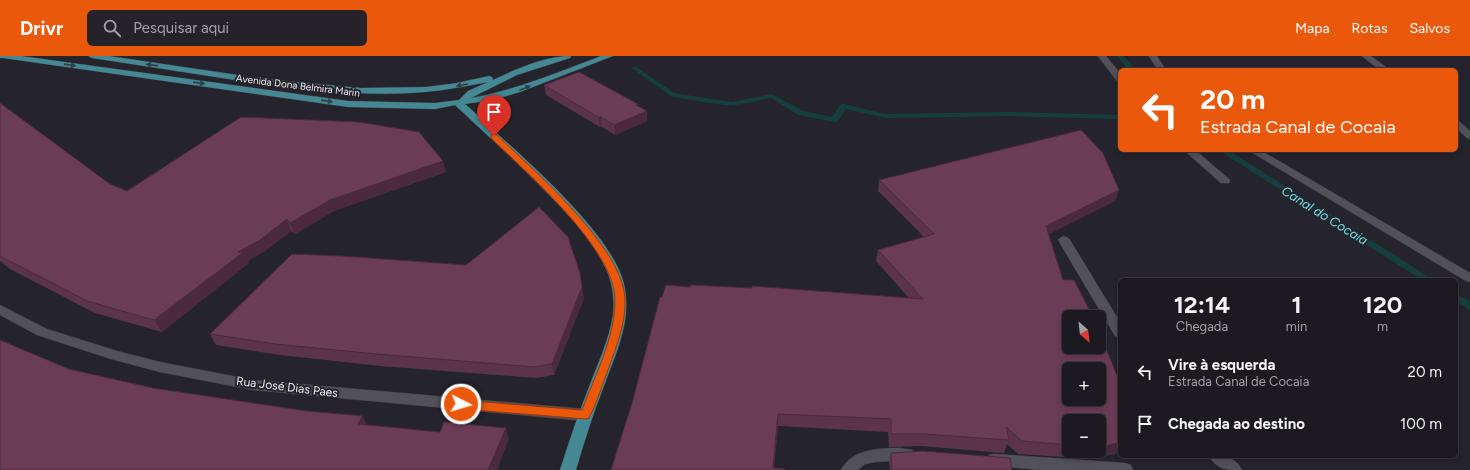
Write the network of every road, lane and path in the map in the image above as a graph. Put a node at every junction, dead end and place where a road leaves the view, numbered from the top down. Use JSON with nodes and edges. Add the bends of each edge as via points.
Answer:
{"nodes":[{"id":1,"x":3,"y":56,"type":"edge"},
{"id":2,"x":92,"y":56,"type":"edge"},
{"id":3,"x":567,"y":56,"type":"edge"},
{"id":4,"x":609,"y":56,"type":"edge"},
{"id":5,"x":1102,"y":56,"type":"edge"},
{"id":6,"x":1153,"y":56,"type":"edge"},
{"id":7,"x":1366,"y":56,"type":"edge"},
{"id":8,"x":1161,"y":68,"type":"edge"},
{"id":9,"x":1383,"y":68,"type":"edge"},
{"id":10,"x":514,"y":73,"type":"junction"},
{"id":11,"x":1118,"y":76,"type":"edge"},
{"id":12,"x":492,"y":97,"type":"junction"},
{"id":13,"x":459,"y":104,"type":"junction"},
{"id":14,"x":1458,"y":126,"type":"edge"},
{"id":15,"x":484,"y":127,"type":"junction"},
{"id":16,"x":1470,"y":136,"type":"edge"},
{"id":17,"x":1191,"y":152,"type":"edge"},
{"id":18,"x":1256,"y":152,"type":"edge"},
{"id":19,"x":1225,"y":181,"type":"dead end"},
{"id":20,"x":1064,"y":240,"type":"dead end"},
{"id":21,"x":1470,"y":278,"type":"edge"},
{"id":22,"x":0,"y":309,"type":"edge"},
{"id":23,"x":1118,"y":330,"type":"edge"},
{"id":24,"x":586,"y":415,"type":"junction"},
{"id":25,"x":921,"y":454,"type":"edge"},
{"id":26,"x":1219,"y":458,"type":"edge"},
{"id":27,"x":983,"y":459,"type":"edge"},
{"id":28,"x":568,"y":470,"type":"edge"},
{"id":29,"x":849,"y":470,"type":"edge"},
{"id":30,"x":1125,"y":470,"type":"edge"},
{"id":31,"x":1234,"y":470,"type":"edge"}],
"edges":[{"from":1,"to":13,"type":"main road","name":"Avenida Dona Belmira Marin","one_way":true,"via":[[348,104]]},
{"from":10,"to":2,"type":"main road","name":"Avenida Dona Belmira Marin","one_way":true,"via":[[440,89],[352,90],[290,85]]},
{"from":3,"to":10,"type":"main road","name":"Avenida Dona Belmira Marin"},
{"from":12,"to":4,"type":"main road","name":"Avenida Dona Belmira Marin","one_way":true},
{"from":5,"to":11,"type":"street"},
{"from":6,"to":8,"type":"street"},
{"from":7,"to":9,"type":"street"},
{"from":10,"to":13,"type":"main road","via":[[471,94]]},
{"from":12,"to":13,"type":"main road","name":"Avenida Dona Belmira Marin"},
{"from":12,"to":15,"type":"main road"},
{"from":13,"to":15,"type":"main road"},
{"from":14,"to":16,"type":"street"},
{"from":15,"to":24,"type":"main road","via":[[574,215],[594,240],[617,280],[620,299],[616,332]]},
{"from":17,"to":19,"type":"street"},
{"from":18,"to":21,"type":"street"},
{"from":20,"to":23,"type":"street"},
{"from":22,"to":24,"type":"street","name":"Rua José Dias Paes","via":[[42,332],[116,356],[253,384]]},
{"from":24,"to":28,"type":"main road"},
{"from":25,"to":29,"type":"street","via":[[873,456],[860,459]]},
{"from":26,"to":31,"type":"street"},
{"from":27,"to":30,"type":"street"}]}
